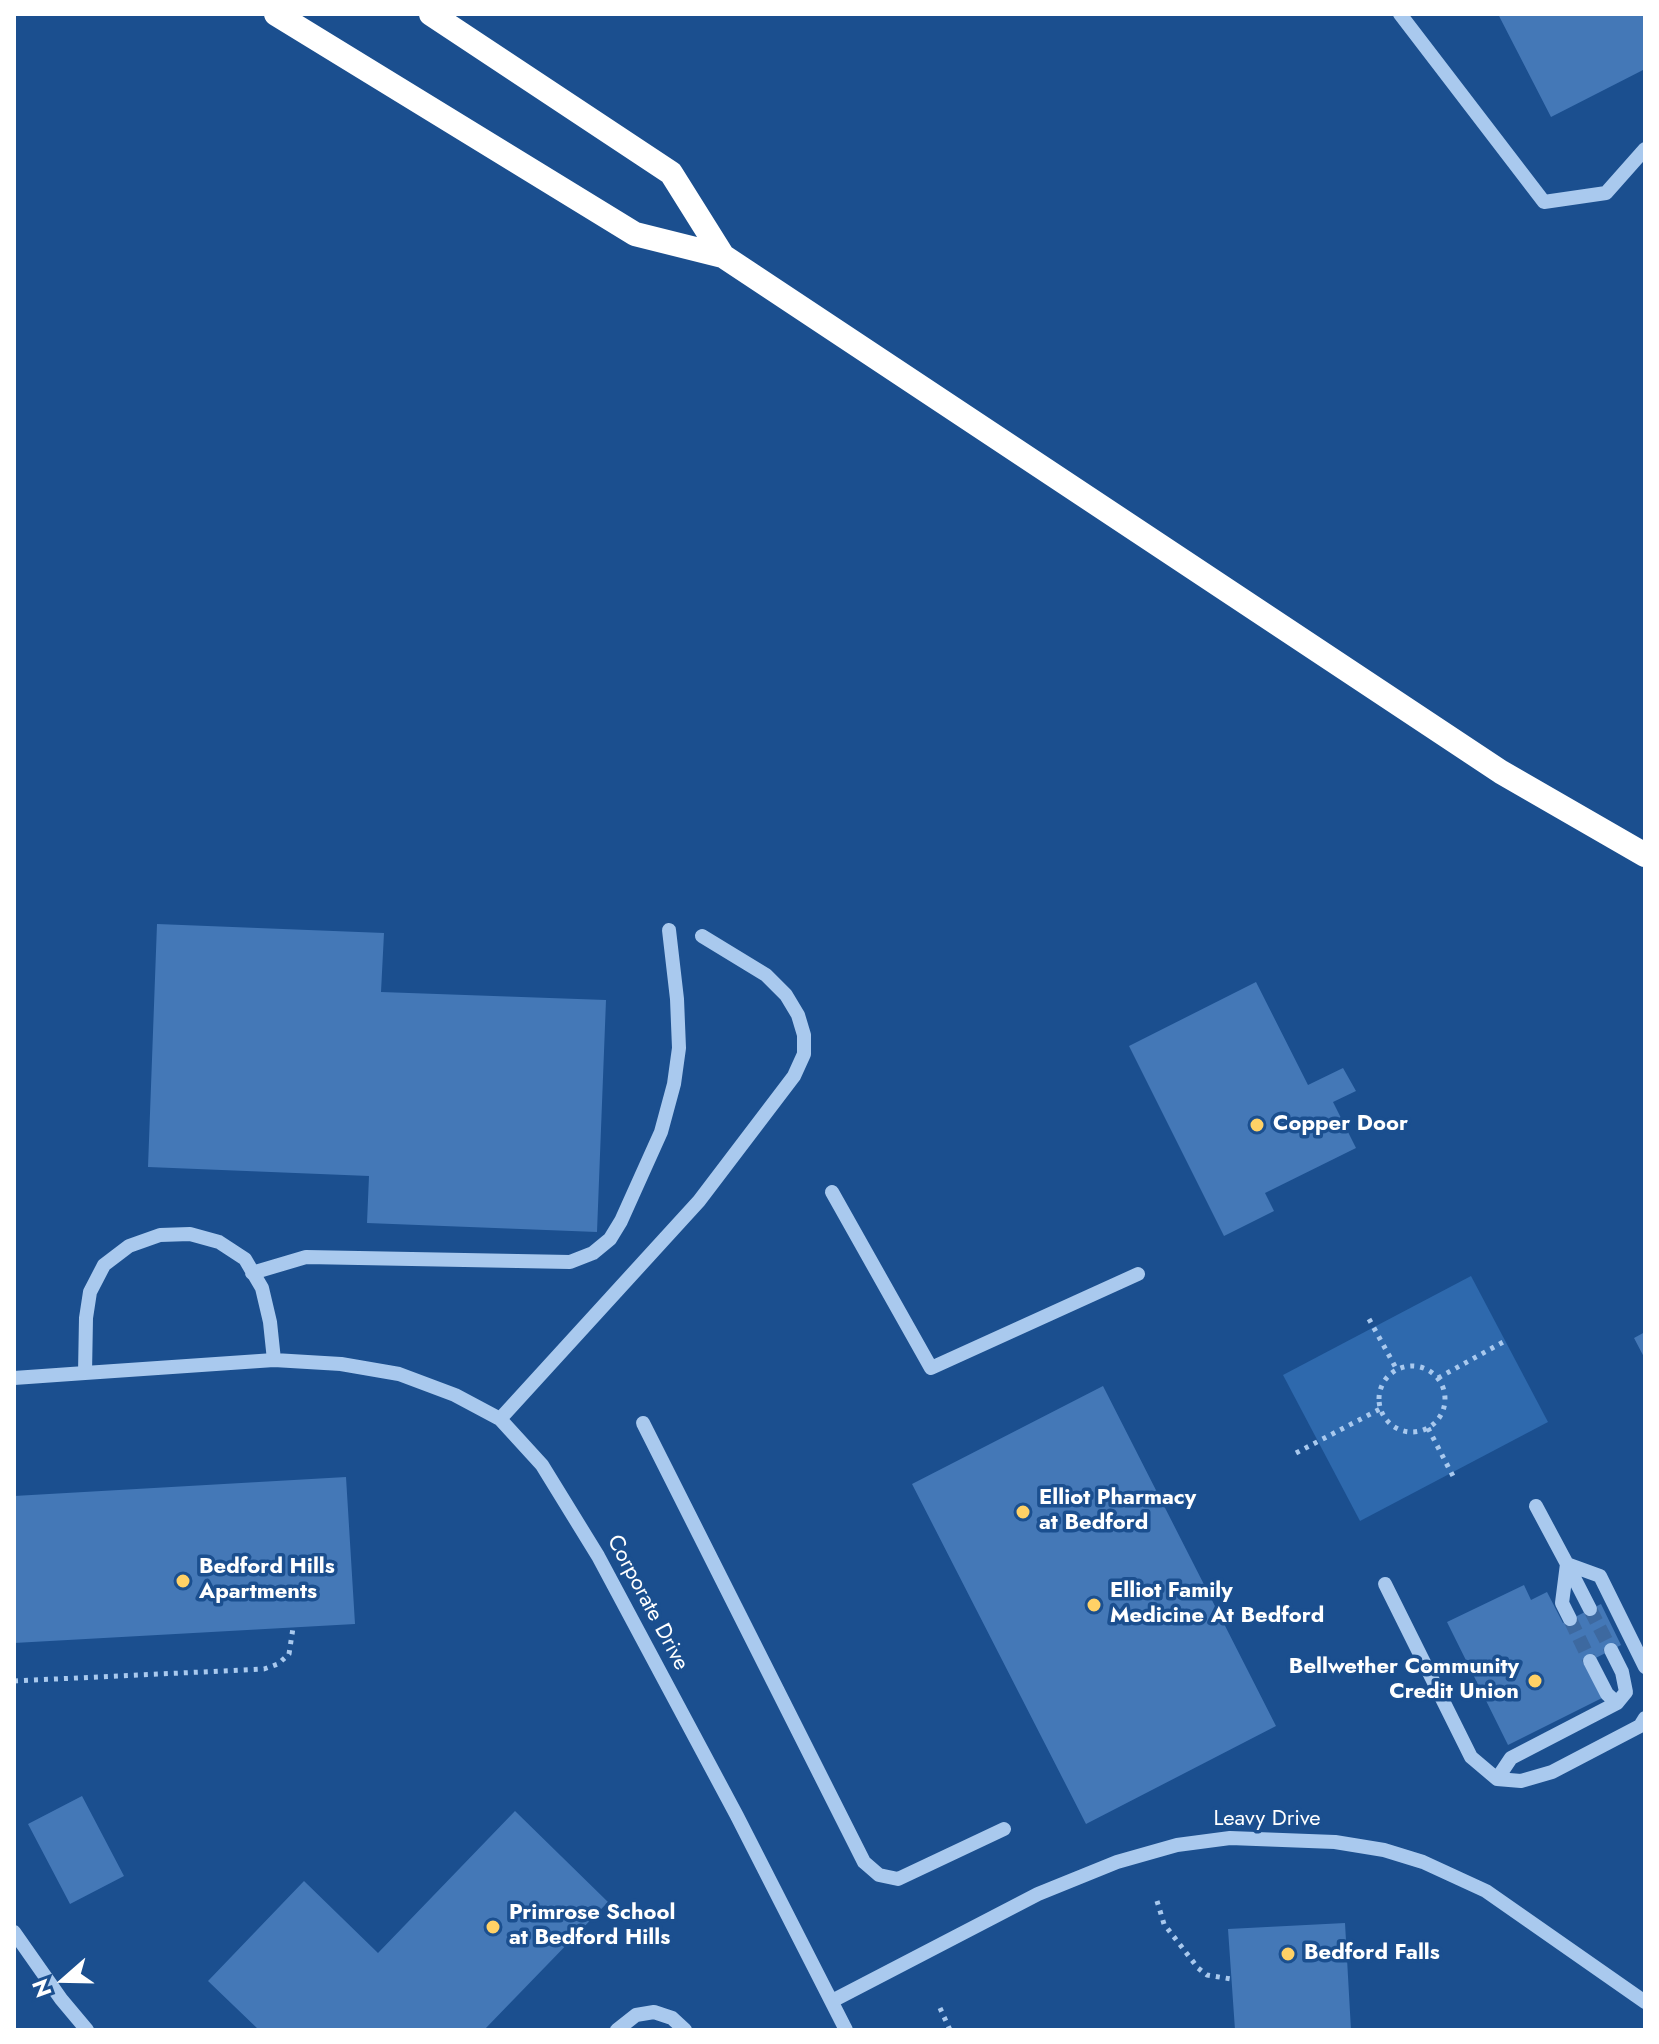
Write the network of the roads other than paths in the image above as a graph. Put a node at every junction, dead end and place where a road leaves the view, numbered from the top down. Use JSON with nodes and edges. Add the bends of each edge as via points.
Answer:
{"nodes":[{"id":1,"x":276,"y":14,"type":"edge"},
{"id":2,"x":431,"y":14,"type":"edge"},
{"id":3,"x":1400,"y":14,"type":"edge"},
{"id":4,"x":1645,"y":149,"type":"edge"},
{"id":5,"x":723,"y":256,"type":"junction"},
{"id":6,"x":1645,"y":855,"type":"edge"},
{"id":7,"x":669,"y":930,"type":"dead end"},
{"id":8,"x":702,"y":936,"type":"dead end"},
{"id":9,"x":832,"y":1192,"type":"dead end"},
{"id":10,"x":252,"y":1273,"type":"junction"},
{"id":11,"x":1138,"y":1274,"type":"dead end"},
{"id":12,"x":274,"y":1360,"type":"junction"},
{"id":13,"x":85,"y":1373,"type":"junction"},
{"id":14,"x":14,"y":1378,"type":"edge"},
{"id":15,"x":500,"y":1419,"type":"junction"},
{"id":16,"x":643,"y":1423,"type":"dead end"},
{"id":17,"x":1536,"y":1506,"type":"dead end"},
{"id":18,"x":1567,"y":1564,"type":"junction"},
{"id":19,"x":1385,"y":1584,"type":"dead end"},
{"id":20,"x":1590,"y":1609,"type":"tunnel mouth"},
{"id":21,"x":1570,"y":1619,"type":"tunnel mouth"},
{"id":22,"x":1611,"y":1650,"type":"tunnel mouth"},
{"id":23,"x":1590,"y":1661,"type":"tunnel mouth"},
{"id":24,"x":1645,"y":1667,"type":"edge"},
{"id":25,"x":1617,"y":1703,"type":"junction"},
{"id":26,"x":1645,"y":1718,"type":"edge"},
{"id":27,"x":1497,"y":1779,"type":"junction"},
{"id":28,"x":1004,"y":1829,"type":"dead end"},
{"id":29,"x":14,"y":1932,"type":"edge"},
{"id":30,"x":832,"y":2001,"type":"junction"},
{"id":31,"x":1645,"y":2002,"type":"edge"},
{"id":32,"x":87,"y":2030,"type":"edge"},
{"id":33,"x":617,"y":2030,"type":"edge"},
{"id":34,"x":685,"y":2030,"type":"edge"},
{"id":35,"x":846,"y":2030,"type":"edge"}],
"edges":[{"from":1,"to":5,"type":"highway","via":[[635,234]]},
{"from":2,"to":5,"type":"highway","via":[[671,173]]},
{"from":3,"to":4,"type":"street","via":[[1544,202],[1606,193]]},
{"from":5,"to":6,"type":"highway","via":[[1501,772]]},
{"from":7,"to":10,"type":"street","via":[[679,1036],[674,1084],[661,1132],[621,1221],[593,1253],[570,1262],[306,1257]]},
{"from":8,"to":15,"type":"street","via":[[766,975],[786,995],[798,1015],[804,1054],[794,1076],[699,1201]]},
{"from":9,"to":11,"type":"street","via":[[931,1368]]},
{"from":10,"to":12,"type":"street","via":[[262,1288]]},
{"from":10,"to":13,"type":"street","via":[[245,1259],[219,1242],[190,1234],[160,1235],[129,1246],[104,1265],[90,1292]]},
{"from":12,"to":13,"type":"street","name":"Corporate Drive"},
{"from":12,"to":15,"type":"street","name":"Corporate Drive","via":[[399,1374]]},
{"from":13,"to":14,"type":"street","name":"Corporate Drive"},
{"from":15,"to":30,"type":"street","name":"Corporate Drive","via":[[542,1465],[598,1556]]},
{"from":16,"to":28,"type":"street","via":[[864,1862],[879,1875],[898,1879]]},
{"from":17,"to":18,"type":"street"},
{"from":18,"to":20,"type":"street"},
{"from":18,"to":21,"type":"street","via":[[1562,1603]]},
{"from":18,"to":24,"type":"street","via":[[1600,1576]]},
{"from":19,"to":27,"type":"street","via":[[1471,1757]]},
{"from":22,"to":25,"type":"street","via":[[1626,1692]]},
{"from":23,"to":25,"type":"street"},
{"from":25,"to":27,"type":"street","via":[[1511,1758]]},
{"from":26,"to":27,"type":"street","via":[[1640,1726],[1552,1772],[1521,1781]]},
{"from":29,"to":32,"type":"street"},
{"from":30,"to":31,"type":"street","name":"Leavy Drive","via":[[1038,1894],[1117,1862],[1177,1845],[1230,1838],[1335,1842],[1423,1862],[1486,1891]]},
{"from":30,"to":35,"type":"street","name":"Corporate Drive"},
{"from":33,"to":34,"type":"street","via":[[636,2015],[654,2012]]}]}
